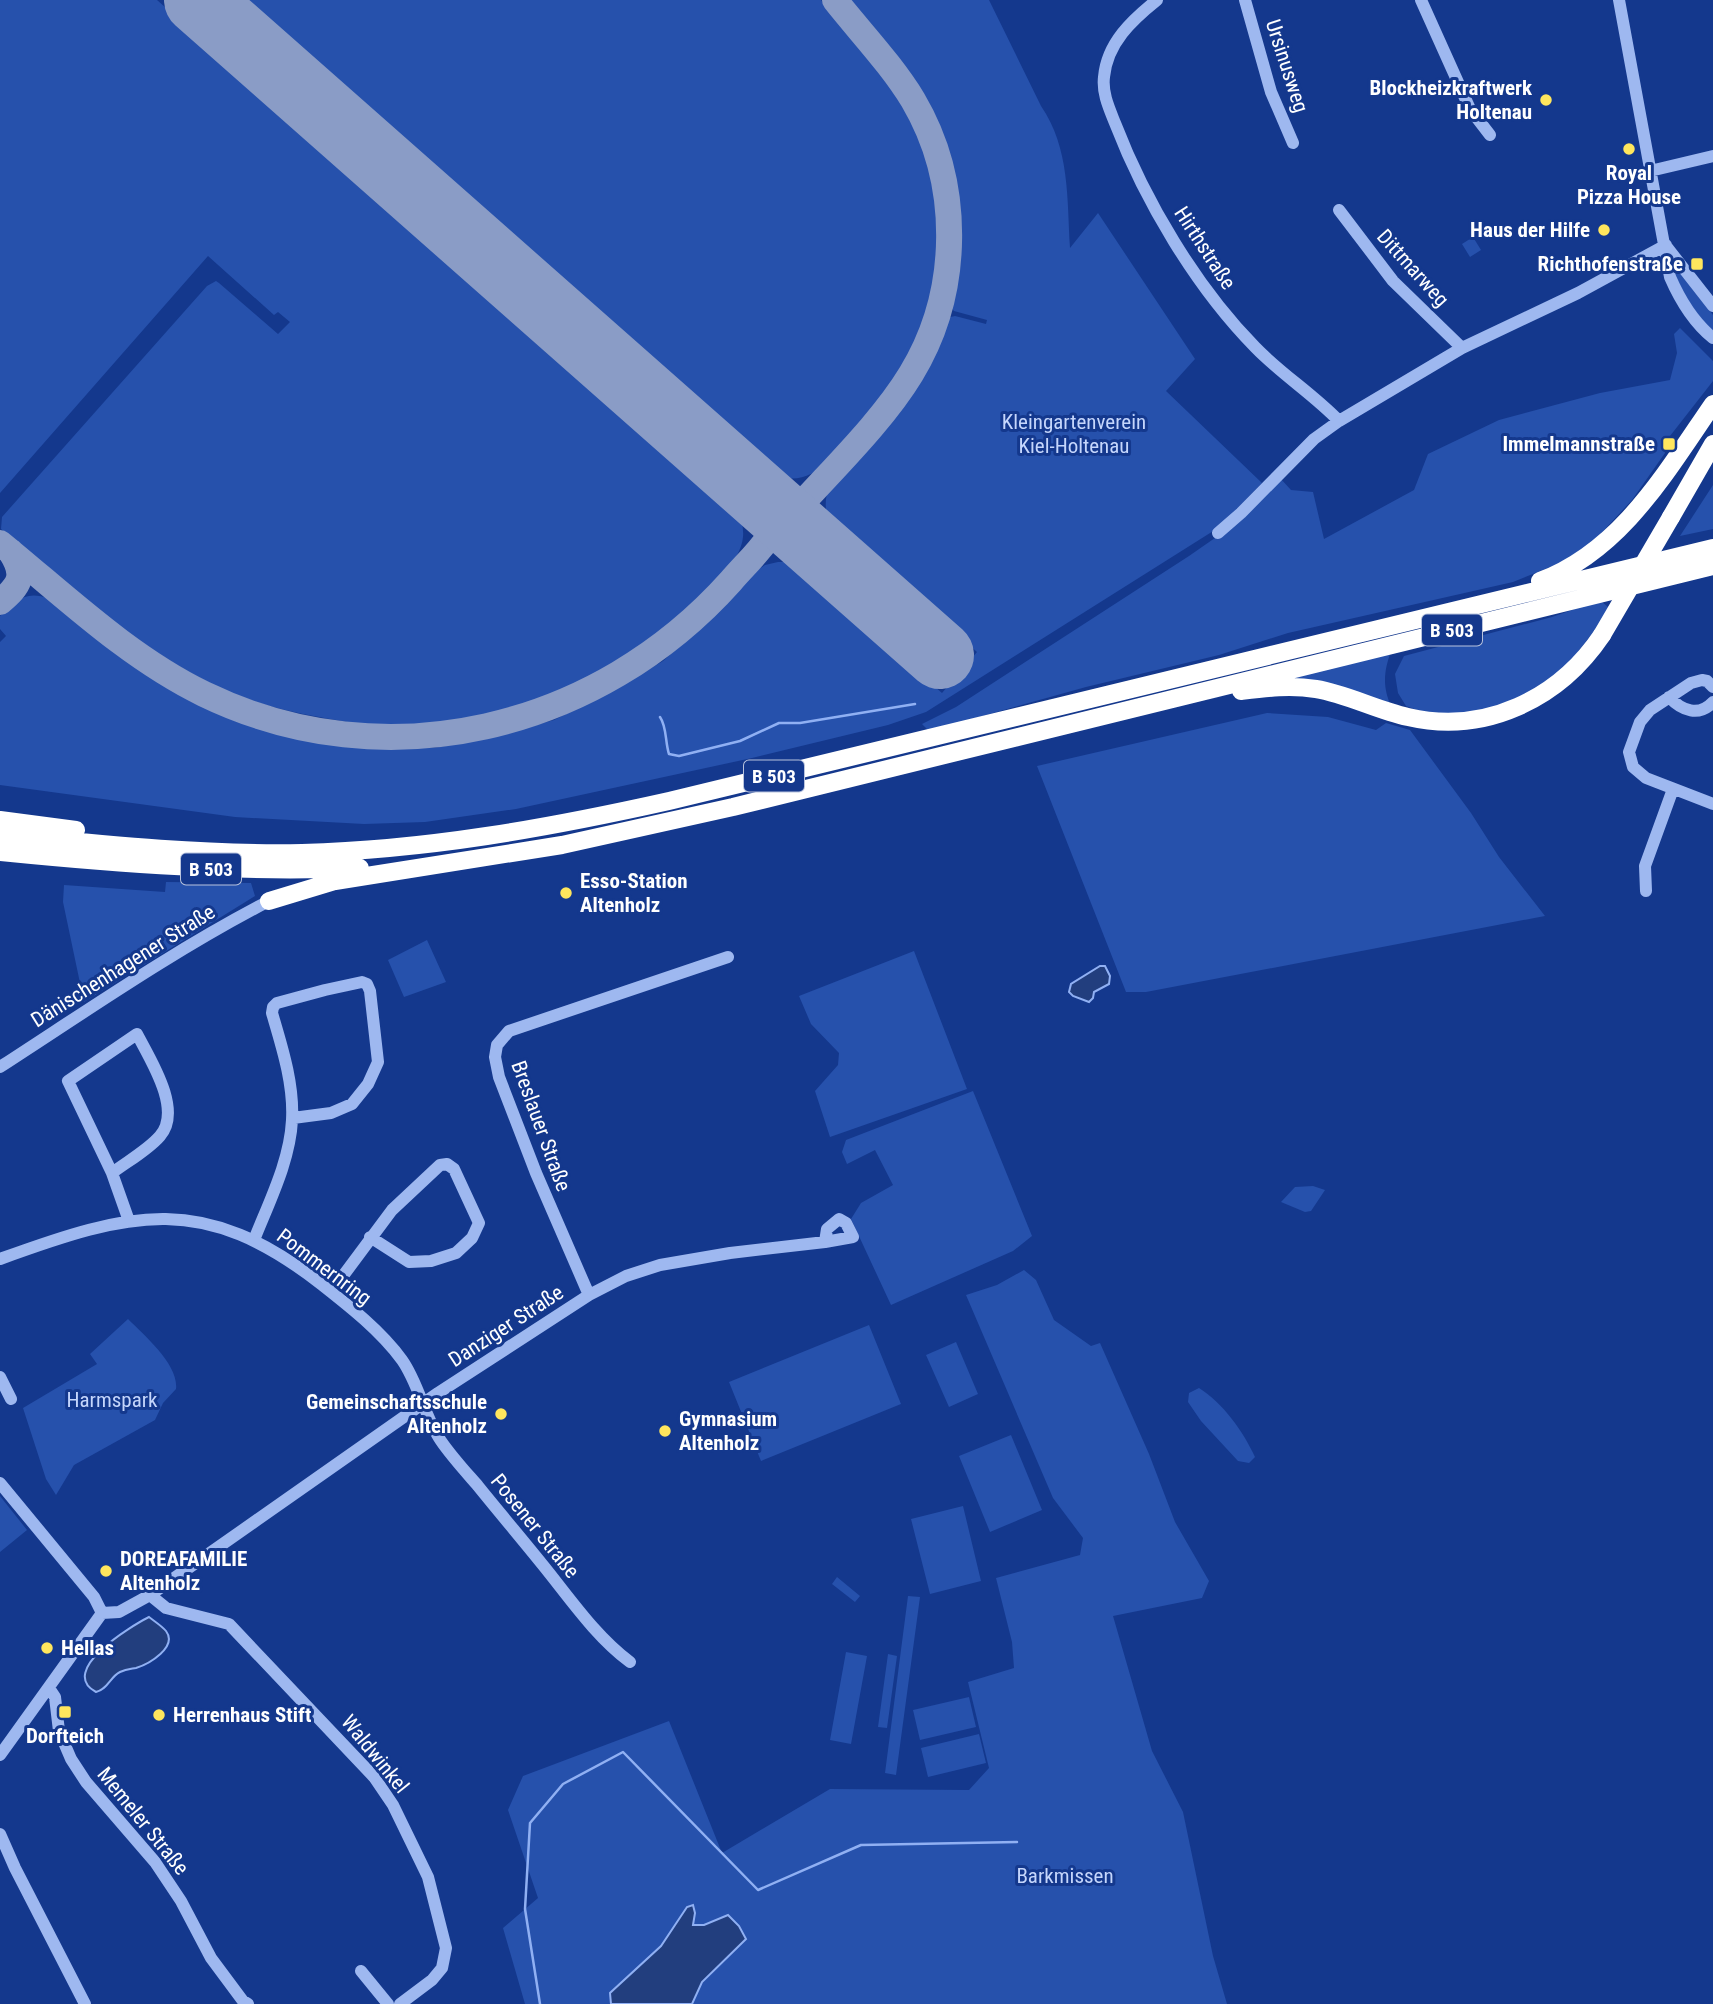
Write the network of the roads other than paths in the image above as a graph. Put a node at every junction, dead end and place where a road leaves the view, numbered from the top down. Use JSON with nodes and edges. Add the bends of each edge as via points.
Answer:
{"nodes":[{"id":1,"x":1157,"y":0,"type":"edge"},
{"id":2,"x":1245,"y":0,"type":"edge"},
{"id":3,"x":1421,"y":0,"type":"edge"},
{"id":4,"x":1619,"y":0,"type":"edge"},
{"id":5,"x":1490,"y":135,"type":"dead end"},
{"id":6,"x":1293,"y":143,"type":"dead end"},
{"id":7,"x":1713,"y":156,"type":"edge"},
{"id":8,"x":1650,"y":171,"type":"junction"},
{"id":9,"x":1339,"y":210,"type":"dead end"},
{"id":10,"x":1666,"y":245,"type":"junction"},
{"id":11,"x":1713,"y":306,"type":"edge"},
{"id":12,"x":1713,"y":338,"type":"edge"},
{"id":13,"x":1462,"y":348,"type":"junction"},
{"id":14,"x":1713,"y":404,"type":"edge"},
{"id":15,"x":1339,"y":421,"type":"junction"},
{"id":16,"x":1713,"y":444,"type":"edge"},
{"id":17,"x":1218,"y":533,"type":"dead end"},
{"id":18,"x":1713,"y":548,"type":"edge"},
{"id":19,"x":1713,"y":566,"type":"edge"},
{"id":20,"x":1485,"y":603,"type":"junction"},
{"id":21,"x":1713,"y":687,"type":"edge"},
{"id":22,"x":1192,"y":695,"type":"junction"},
{"id":23,"x":1669,"y":697,"type":"junction"},
{"id":24,"x":1713,"y":702,"type":"edge"},
{"id":25,"x":1673,"y":789,"type":"junction"},
{"id":26,"x":1713,"y":804,"type":"edge"},
{"id":27,"x":0,"y":820,"type":"edge"},
{"id":28,"x":0,"y":834,"type":"edge"},
{"id":29,"x":146,"y":847,"type":"junction"},
{"id":30,"x":0,"y":852,"type":"edge"},
{"id":31,"x":422,"y":866,"type":"junction"},
{"id":32,"x":1646,"y":891,"type":"dead end"},
{"id":33,"x":269,"y":901,"type":"joint"},
{"id":34,"x":728,"y":957,"type":"dead end"},
{"id":35,"x":0,"y":1067,"type":"edge"},
{"id":36,"x":293,"y":1118,"type":"junction"},
{"id":37,"x":113,"y":1173,"type":"junction"},
{"id":38,"x":129,"y":1221,"type":"junction"},
{"id":39,"x":370,"y":1237,"type":"junction"},
{"id":40,"x":254,"y":1240,"type":"junction"},
{"id":41,"x":825,"y":1242,"type":"dead end"},
{"id":42,"x":0,"y":1259,"type":"edge"},
{"id":43,"x":331,"y":1292,"type":"junction"},
{"id":44,"x":589,"y":1294,"type":"junction"},
{"id":45,"x":0,"y":1377,"type":"edge"},
{"id":46,"x":11,"y":1399,"type":"dead end"},
{"id":47,"x":423,"y":1405,"type":"junction"},
{"id":48,"x":0,"y":1483,"type":"edge"},
{"id":49,"x":150,"y":1595,"type":"junction"},
{"id":50,"x":102,"y":1613,"type":"junction"},
{"id":51,"x":630,"y":1662,"type":"dead end"},
{"id":52,"x":50,"y":1688,"type":"junction"},
{"id":53,"x":0,"y":1755,"type":"edge"},
{"id":54,"x":0,"y":1834,"type":"edge"},
{"id":55,"x":361,"y":1972,"type":"dead end"},
{"id":56,"x":85,"y":2004,"type":"edge"},
{"id":57,"x":248,"y":2004,"type":"edge"},
{"id":58,"x":388,"y":2004,"type":"edge"},
{"id":59,"x":400,"y":2004,"type":"edge"}],
"edges":[{"from":1,"to":15,"type":"street","name":"Hirthstraße","via":[[1129,24],[1108,58],[1104,86],[1111,113],[1144,187],[1211,294],[1254,346]]},
{"from":2,"to":6,"type":"street","name":"Ursinusweg","via":[[1272,92]]},
{"from":3,"to":5,"type":"street","via":[[1471,109]]},
{"from":4,"to":8,"type":"street"},
{"from":7,"to":8,"type":"street"},
{"from":8,"to":10,"type":"street"},
{"from":9,"to":13,"type":"street","name":"Dittmarweg","via":[[1392,281]]},
{"from":10,"to":11,"type":"street"},
{"from":10,"to":12,"type":"street","via":[[1675,290],[1694,320]]},
{"from":10,"to":13,"type":"street","via":[[1585,290]]},
{"from":13,"to":15,"type":"street"},
{"from":14,"to":20,"type":"highway","via":[[1634,514],[1612,537],[1576,565]]},
{"from":15,"to":17,"type":"street","via":[[1314,439]]},
{"from":16,"to":22,"type":"highway","bridge":true,"via":[[1602,635],[1580,664],[1550,690],[1517,708],[1473,720],[1442,722],[1290,686]]},
{"from":18,"to":20,"type":"highway","number":"B 503"},
{"from":19,"to":22,"type":"highway","number":"B 503"},
{"from":20,"to":29,"type":"highway","number":"B 503","via":[[669,801],[522,832],[350,851],[257,853]]},
{"from":21,"to":23,"type":"street","via":[[1702,680]]},
{"from":22,"to":31,"type":"highway","number":"B 503","via":[[622,832]]},
{"from":23,"to":24,"type":"street","via":[[1694,711],[1703,711]]},
{"from":23,"to":25,"type":"street","via":[[1644,717],[1629,752],[1640,774]]},
{"from":25,"to":26,"type":"street"},
{"from":25,"to":32,"type":"street","via":[[1645,866]]},
{"from":27,"to":29,"type":"highway","via":[[107,833]]},
{"from":28,"to":29,"type":"highway","number":"B 503"},
{"from":30,"to":31,"type":"highway","number":"B 503","via":[[190,868]]},
{"from":31,"to":33,"type":"highway","via":[[309,887]]},
{"from":33,"to":35,"type":"street","name":"Dänischenhagener Straße"},
{"from":34,"to":44,"type":"street","name":"Breslauer Straße","via":[[509,1031],[497,1045],[495,1057],[502,1084]]},
{"from":36,"to":36,"type":"street","via":[[273,1007],[325,989],[367,984],[378,1062],[368,1084],[352,1104],[331,1113]]},
{"from":36,"to":40,"type":"street","via":[[290,1142]]},
{"from":37,"to":37,"type":"street","via":[[68,1081],[137,1034],[161,1080],[169,1118],[162,1135]]},
{"from":37,"to":38,"type":"street"},
{"from":38,"to":40,"type":"street","name":"Pommernring","via":[[169,1218],[213,1224]]},
{"from":38,"to":42,"type":"street","name":"Pommernring","via":[[72,1232]]},
{"from":39,"to":39,"type":"street","via":[[392,1210],[440,1165],[447,1164],[454,1169],[479,1223],[472,1238],[456,1252],[431,1261],[409,1262]]},
{"from":39,"to":43,"type":"street"},
{"from":40,"to":43,"type":"street","name":"Pommernring"},
{"from":41,"to":44,"type":"street","name":"Danziger Straße","via":[[660,1265]]},
{"from":43,"to":47,"type":"street","name":"Pommernring","via":[[402,1359]]},
{"from":44,"to":47,"type":"street","name":"Danziger Straße"},
{"from":45,"to":46,"type":"street"},
{"from":47,"to":49,"type":"street","name":"Danziger Straße"},
{"from":47,"to":51,"type":"street","name":"Posener Straße","via":[[448,1450],[583,1615]]},
{"from":48,"to":50,"type":"street","via":[[94,1597]]},
{"from":49,"to":50,"type":"street","name":"Danziger Straße","via":[[119,1612]]},
{"from":49,"to":59,"type":"street","name":"Waldwinkel","via":[[166,1608],[229,1624],[374,1777],[393,1805],[428,1877],[446,1948],[442,1968]]},
{"from":50,"to":52,"type":"street"},
{"from":52,"to":53,"type":"street"},
{"from":52,"to":57,"type":"street","name":"Memeler Straße","via":[[59,1731],[71,1759],[155,1862],[211,1958]]},
{"from":54,"to":56,"type":"street"},
{"from":55,"to":58,"type":"street"}]}
